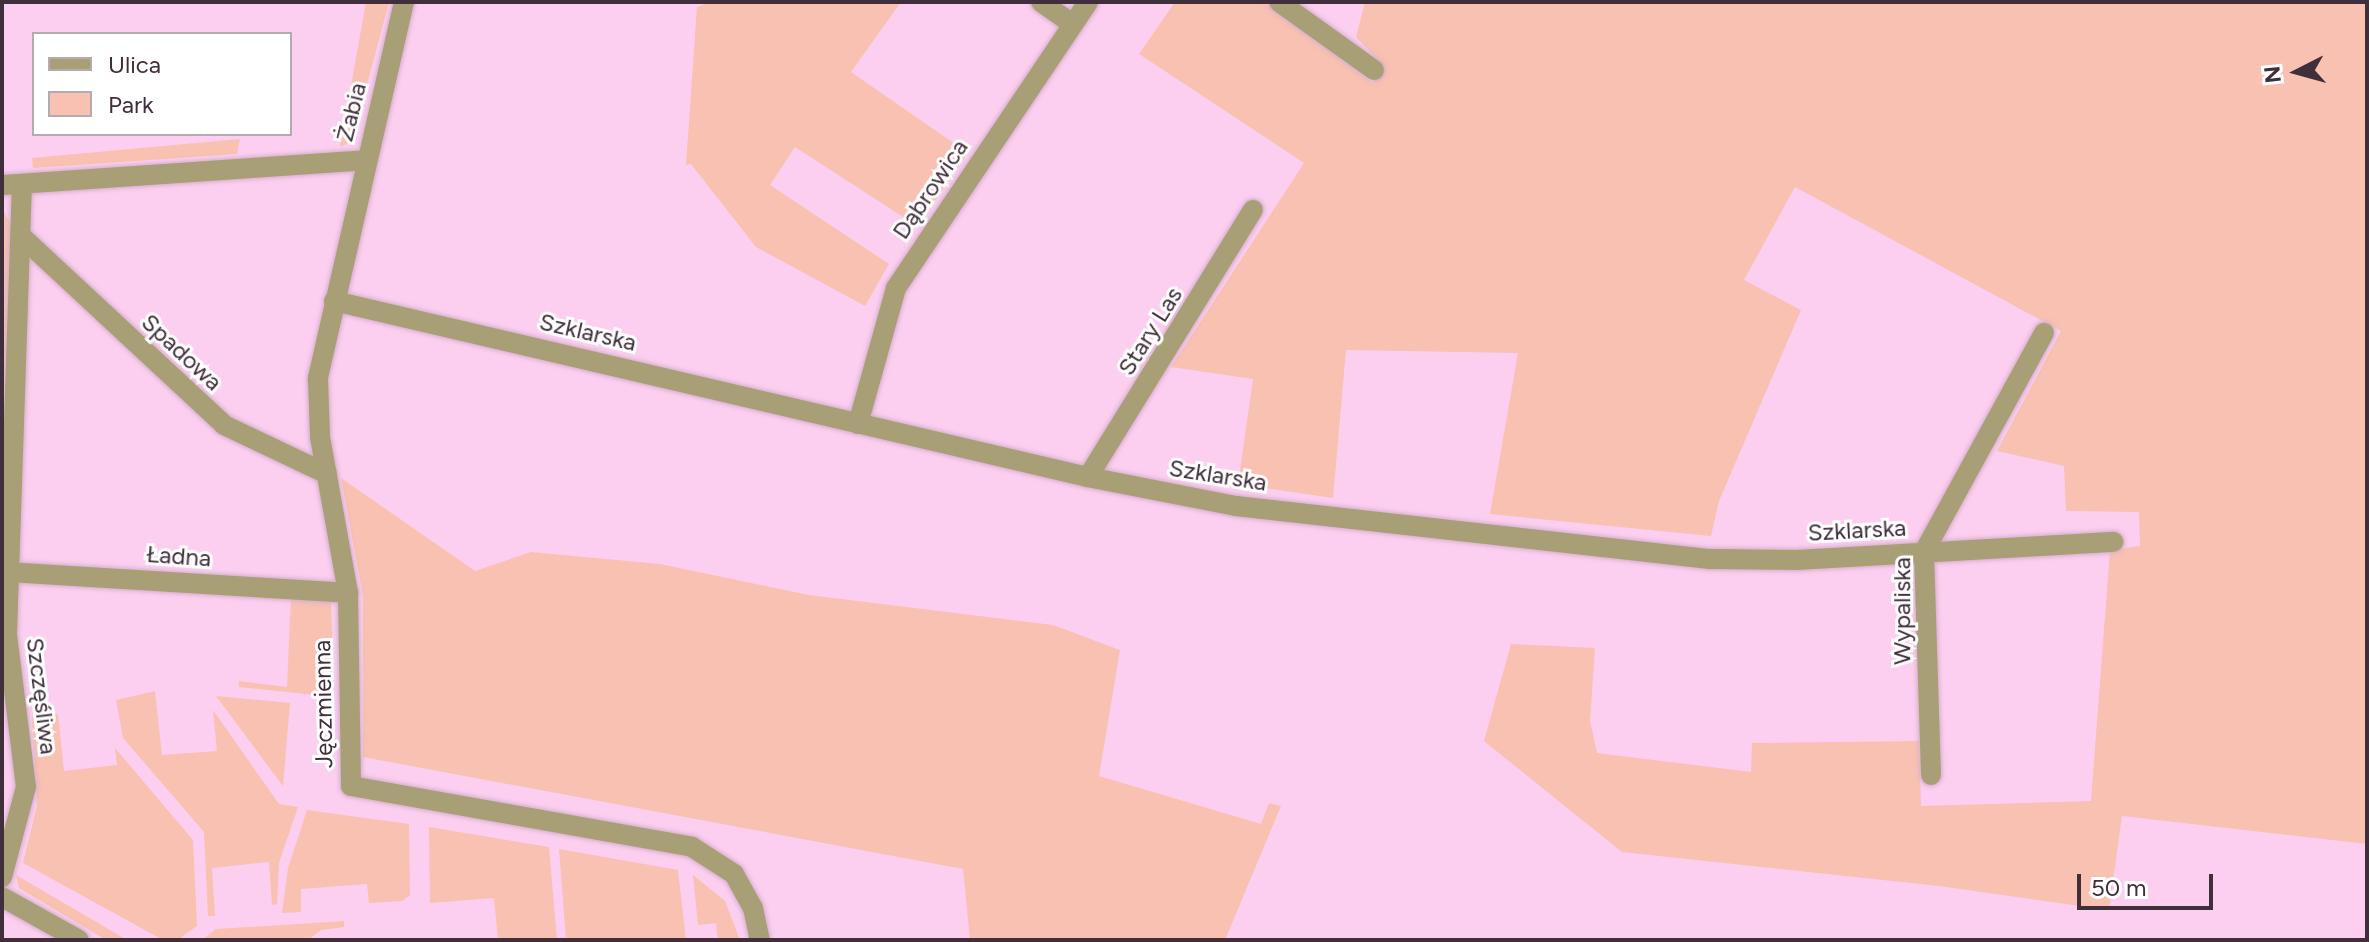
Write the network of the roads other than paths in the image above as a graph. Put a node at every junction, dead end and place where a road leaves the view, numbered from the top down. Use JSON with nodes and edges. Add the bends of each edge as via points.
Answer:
{"nodes":[{"id":1,"x":404,"y":2,"type":"edge"},
{"id":2,"x":1041,"y":2,"type":"edge"},
{"id":3,"x":1088,"y":2,"type":"edge"},
{"id":4,"x":1279,"y":2,"type":"edge"},
{"id":5,"x":1072,"y":24,"type":"junction"},
{"id":6,"x":1374,"y":70,"type":"dead end"},
{"id":7,"x":366,"y":160,"type":"junction"},
{"id":8,"x":12,"y":184,"type":"edge"},
{"id":9,"x":1253,"y":210,"type":"dead end"},
{"id":10,"x":22,"y":237,"type":"junction"},
{"id":11,"x":334,"y":301,"type":"junction"},
{"id":12,"x":2044,"y":333,"type":"dead end"},
{"id":13,"x":858,"y":424,"type":"junction"},
{"id":14,"x":327,"y":474,"type":"junction"},
{"id":15,"x":1088,"y":477,"type":"junction"},
{"id":16,"x":2113,"y":542,"type":"dead end"},
{"id":17,"x":1924,"y":552,"type":"junction"},
{"id":18,"x":7,"y":572,"type":"junction"},
{"id":19,"x":348,"y":593,"type":"junction"},
{"id":20,"x":1931,"y":775,"type":"dead end"},
{"id":21,"x":2,"y":877,"type":"edge"},
{"id":22,"x":2,"y":897,"type":"edge"},
{"id":23,"x":79,"y":940,"type":"edge"},
{"id":24,"x":760,"y":940,"type":"edge"}],
"edges":[{"from":1,"to":7,"type":"street","name":"Żabia"},
{"from":2,"to":5,"type":"street"},
{"from":3,"to":5,"type":"street","name":"Dąbrowica"},
{"from":4,"to":6,"type":"street"},
{"from":5,"to":13,"type":"street","name":"Dąbrowica","via":[[896,288]]},
{"from":7,"to":8,"type":"street","name":"Żabia"},
{"from":7,"to":11,"type":"street","name":"Jęczmienna"},
{"from":8,"to":10,"type":"street","name":"Szczęśliwa"},
{"from":9,"to":15,"type":"street","name":"Stary Las"},
{"from":10,"to":14,"type":"street","name":"Spadowa","via":[[224,425]]},
{"from":10,"to":18,"type":"street","name":"Szczęśliwa"},
{"from":11,"to":13,"type":"street","name":"Szklarska"},
{"from":11,"to":14,"type":"street","name":"Jęczmienna","via":[[317,400]]},
{"from":12,"to":17,"type":"street","name":"Wypaliska"},
{"from":13,"to":15,"type":"street","name":"Szklarska"},
{"from":14,"to":19,"type":"street","name":"Jęczmienna"},
{"from":15,"to":17,"type":"street","name":"Szklarska","via":[[1236,506],[1710,559]]},
{"from":16,"to":17,"type":"street","name":"Szklarska"},
{"from":17,"to":20,"type":"street","name":"Wypaliska"},
{"from":18,"to":19,"type":"street","name":"Ładna"},
{"from":18,"to":21,"type":"street","name":"Szczęśliwa","via":[[7,668],[23,738],[26,787]]},
{"from":19,"to":24,"type":"street","name":"Jęczmienna","via":[[351,786],[692,847],[734,874],[753,908]]},
{"from":22,"to":23,"type":"street"}]}
